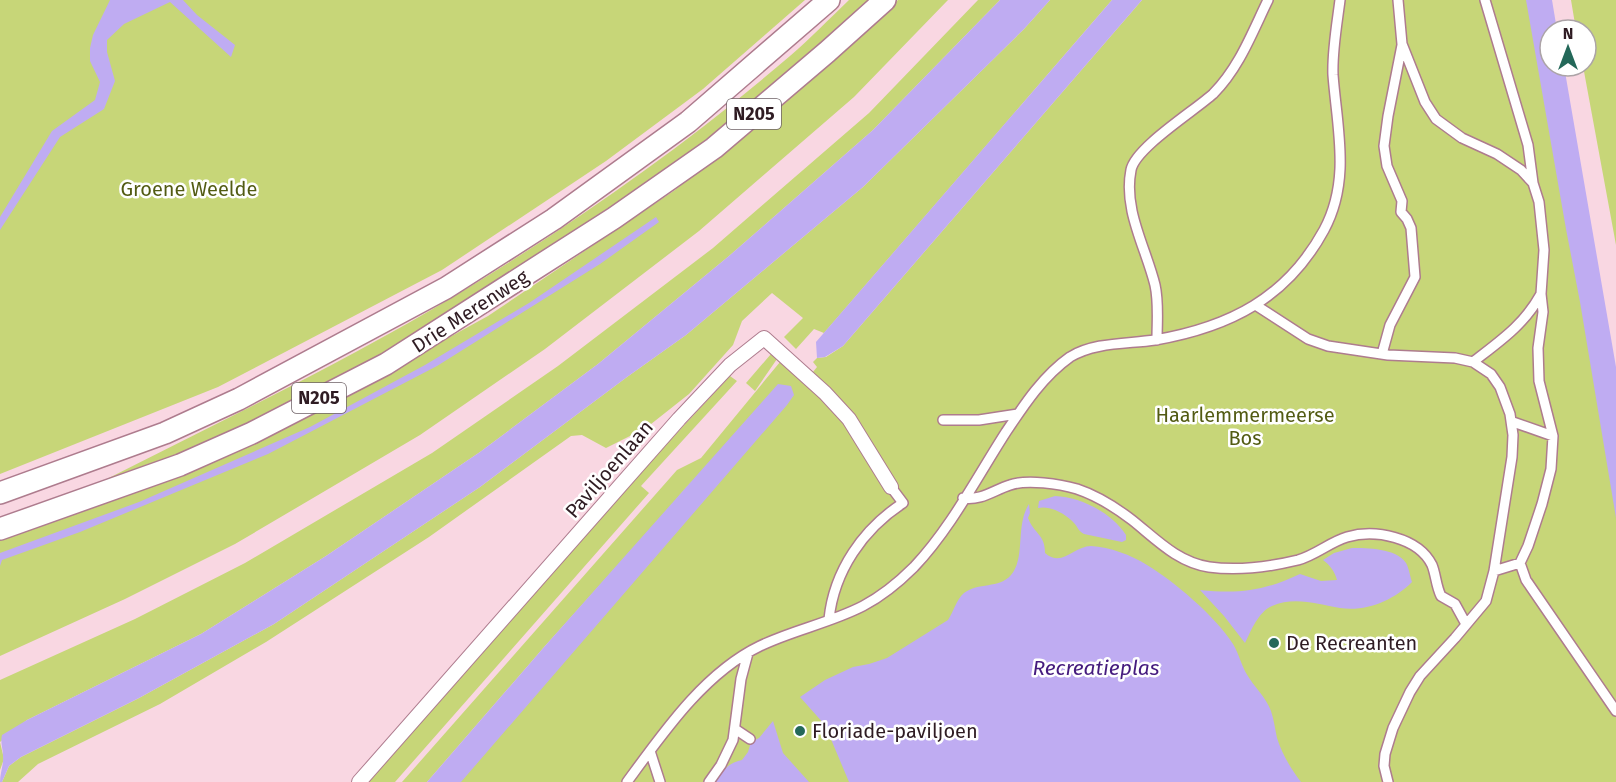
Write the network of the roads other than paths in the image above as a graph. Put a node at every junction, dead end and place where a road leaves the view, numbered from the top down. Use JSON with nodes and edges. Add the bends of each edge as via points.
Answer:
{"nodes":[{"id":1,"x":829,"y":0,"type":"edge"},
{"id":2,"x":885,"y":0,"type":"edge"},
{"id":3,"x":1268,"y":0,"type":"edge"},
{"id":4,"x":1340,"y":0,"type":"edge"},
{"id":5,"x":1398,"y":0,"type":"edge"},
{"id":6,"x":1485,"y":0,"type":"edge"},
{"id":7,"x":1402,"y":44,"type":"junction"},
{"id":8,"x":1533,"y":183,"type":"junction"},
{"id":9,"x":1541,"y":294,"type":"junction"},
{"id":10,"x":1257,"y":306,"type":"junction"},
{"id":11,"x":1156,"y":340,"type":"junction"},
{"id":12,"x":1382,"y":354,"type":"junction"},
{"id":13,"x":1473,"y":362,"type":"junction"},
{"id":14,"x":1018,"y":414,"type":"junction"},
{"id":15,"x":943,"y":420,"type":"dead end"},
{"id":16,"x":1513,"y":422,"type":"junction"},
{"id":17,"x":1553,"y":436,"type":"junction"},
{"id":18,"x":891,"y":487,"type":"joint"},
{"id":19,"x":0,"y":494,"type":"edge"},
{"id":20,"x":963,"y":498,"type":"junction"},
{"id":21,"x":0,"y":529,"type":"edge"},
{"id":22,"x":1520,"y":563,"type":"junction"},
{"id":23,"x":1494,"y":571,"type":"junction"},
{"id":24,"x":830,"y":619,"type":"junction"},
{"id":25,"x":1466,"y":624,"type":"junction"},
{"id":26,"x":748,"y":653,"type":"junction"},
{"id":27,"x":1616,"y":711,"type":"edge"},
{"id":28,"x":735,"y":729,"type":"junction"},
{"id":29,"x":750,"y":739,"type":"dead end"},
{"id":30,"x":650,"y":751,"type":"junction"},
{"id":31,"x":358,"y":782,"type":"edge"},
{"id":32,"x":627,"y":782,"type":"edge"},
{"id":33,"x":660,"y":782,"type":"edge"},
{"id":34,"x":709,"y":782,"type":"edge"},
{"id":35,"x":1388,"y":782,"type":"edge"}],
"edges":[{"from":1,"to":19,"type":"highway","name":"Drie Merenweg","number":"N205","via":[[688,122],[554,219],[446,288],[239,399],[165,433]]},
{"from":2,"to":21,"type":"highway","name":"Drie Merenweg","number":"N205","via":[[714,148],[614,218],[386,364],[180,465]]},
{"from":3,"to":11,"type":"street","via":[[1241,58],[1224,82],[1143,149],[1131,169],[1132,208],[1158,304]]},
{"from":4,"to":10,"type":"street","via":[[1333,73],[1341,175],[1335,200],[1310,253]]},
{"from":5,"to":7,"type":"street"},
{"from":6,"to":8,"type":"street","via":[[1528,145]]},
{"from":7,"to":8,"type":"street","via":[[1436,119],[1462,138],[1497,154]]},
{"from":7,"to":12,"type":"street","via":[[1384,146],[1387,166],[1402,201],[1401,212],[1410,228],[1415,277],[1390,325]]},
{"from":8,"to":9,"type":"street","via":[[1543,222]]},
{"from":9,"to":13,"type":"street","via":[[1532,311],[1509,335]]},
{"from":9,"to":17,"type":"street","via":[[1539,381]]},
{"from":10,"to":11,"type":"street","via":[[1200,329]]},
{"from":10,"to":12,"type":"street","via":[[1308,339],[1340,349]]},
{"from":11,"to":14,"type":"street","via":[[1096,348],[1070,357],[1037,388]]},
{"from":12,"to":13,"type":"street"},
{"from":13,"to":16,"type":"street","via":[[1491,374],[1500,387]]},
{"from":14,"to":15,"type":"street"},
{"from":14,"to":20,"type":"street"},
{"from":16,"to":17,"type":"street"},
{"from":16,"to":23,"type":"street","via":[[1512,457]]},
{"from":17,"to":22,"type":"street","via":[[1551,469]]},
{"from":18,"to":24,"type":"street","via":[[903,503],[866,533],[850,557],[832,597]]},
{"from":18,"to":31,"type":"street","name":"Paviljoenlaan","via":[[849,419],[764,338],[730,365],[679,419]]},
{"from":20,"to":24,"type":"street","via":[[927,550],[894,585],[862,606]]},
{"from":20,"to":25,"type":"street","via":[[971,500],[1022,482],[1075,488],[1103,499],[1175,555],[1226,569],[1273,566],[1302,558],[1348,536],[1392,537],[1423,554],[1432,565],[1441,596],[1455,604]]},
{"from":22,"to":23,"type":"street"},
{"from":22,"to":27,"type":"street","via":[[1526,580]]},
{"from":23,"to":25,"type":"street","via":[[1486,601]]},
{"from":24,"to":26,"type":"street"},
{"from":25,"to":35,"type":"street","via":[[1420,676],[1402,708],[1385,754]]},
{"from":26,"to":28,"type":"street"},
{"from":26,"to":30,"type":"street","via":[[723,668]]},
{"from":28,"to":29,"type":"street"},
{"from":28,"to":34,"type":"street","via":[[727,753]]},
{"from":30,"to":32,"type":"street"},
{"from":30,"to":33,"type":"street"}]}
